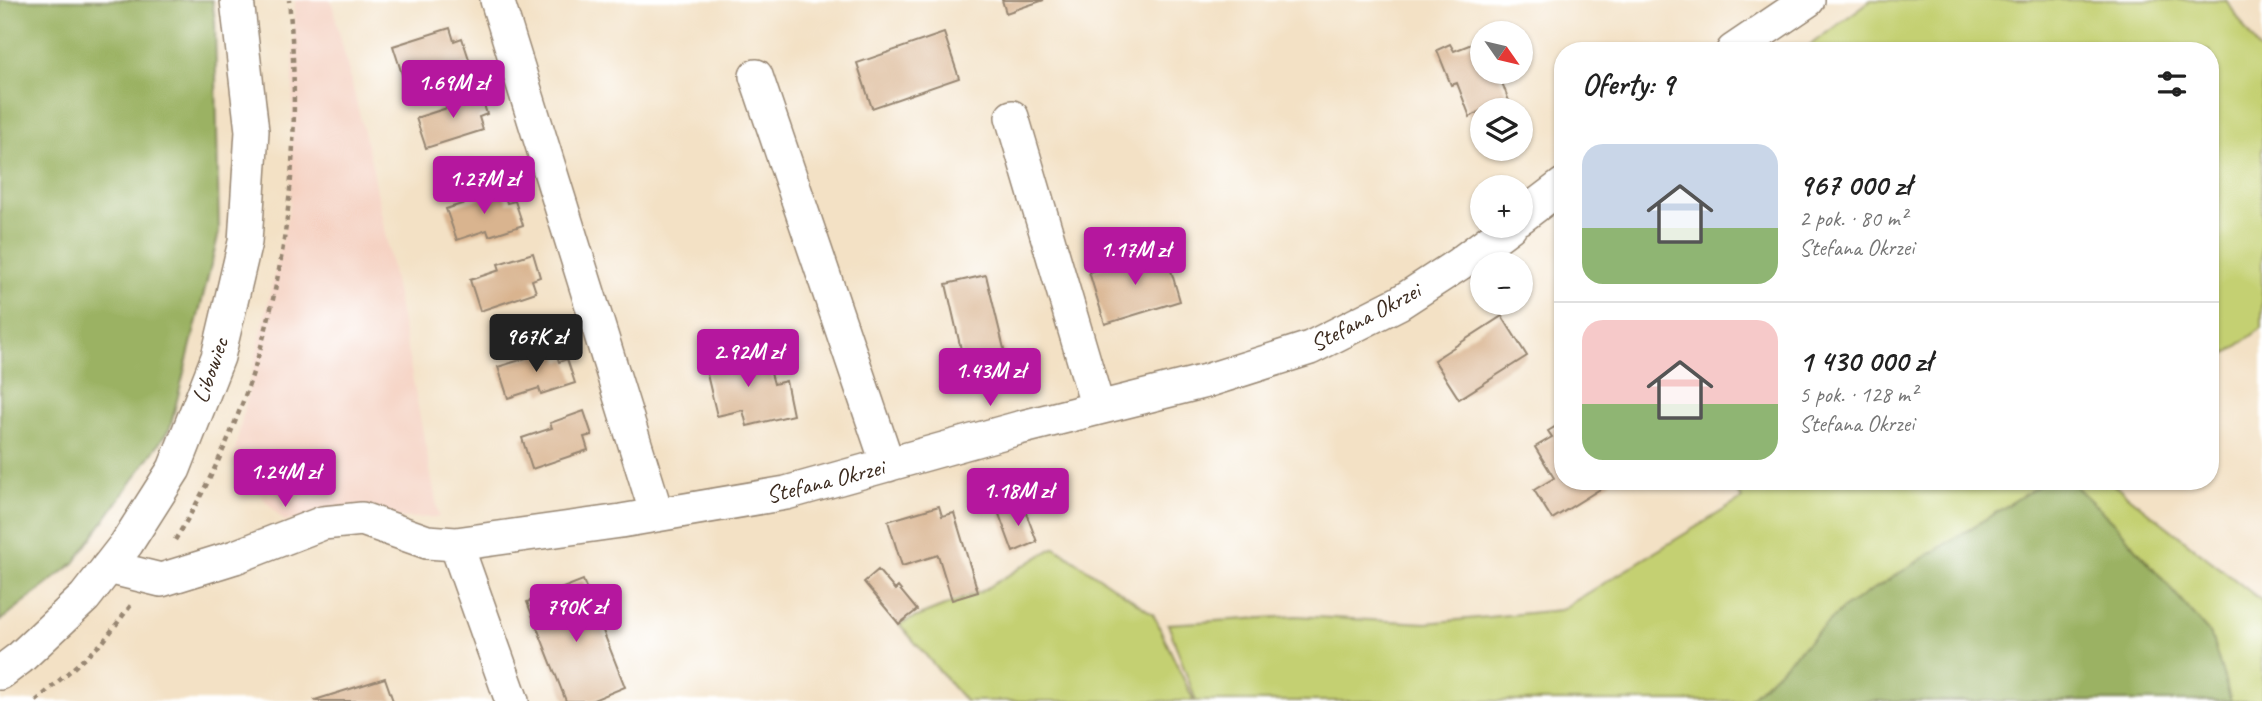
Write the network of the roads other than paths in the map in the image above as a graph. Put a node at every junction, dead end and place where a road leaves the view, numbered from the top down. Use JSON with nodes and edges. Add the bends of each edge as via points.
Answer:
{"nodes":[{"id":1,"x":237,"y":0,"type":"edge"},
{"id":2,"x":497,"y":0,"type":"edge"},
{"id":3,"x":1808,"y":0,"type":"edge"},
{"id":4,"x":1746,"y":42,"type":"edge"},
{"id":5,"x":756,"y":76,"type":"dead end"},
{"id":6,"x":1012,"y":117,"type":"dead end"},
{"id":7,"x":1554,"y":192,"type":"edge"},
{"id":8,"x":1533,"y":208,"type":"edge"},
{"id":9,"x":1494,"y":238,"type":"edge"},
{"id":10,"x":1098,"y":408,"type":"junction"},
{"id":11,"x":888,"y":465,"type":"junction"},
{"id":12,"x":657,"y":515,"type":"junction"},
{"id":13,"x":456,"y":544,"type":"junction"},
{"id":14,"x":108,"y":567,"type":"junction"},
{"id":15,"x":0,"y":673,"type":"edge"},
{"id":16,"x":512,"y":701,"type":"edge"}],
"edges":[{"from":1,"to":14,"type":"street","name":"Libowiec","via":[[252,131],[245,242],[218,357],[174,469]]},
{"from":2,"to":12,"type":"street"},
{"from":3,"to":4,"type":"street"},
{"from":5,"to":11,"type":"street"},
{"from":6,"to":10,"type":"street"},
{"from":7,"to":8,"type":"street"},
{"from":9,"to":10,"type":"street","name":"Stefana Okrzei","via":[[1399,303],[1310,348]]},
{"from":10,"to":11,"type":"street","name":"Stefana Okrzei"},
{"from":11,"to":12,"type":"street","name":"Stefana Okrzei","via":[[786,493]]},
{"from":12,"to":13,"type":"street","name":"Stefana Okrzei"},
{"from":13,"to":14,"type":"street","name":"Stefana Okrzei","via":[[428,542],[362,519],[323,523],[161,580]]},
{"from":13,"to":16,"type":"street"},
{"from":14,"to":15,"type":"street","name":"Libowiec","via":[[85,597]]}]}
